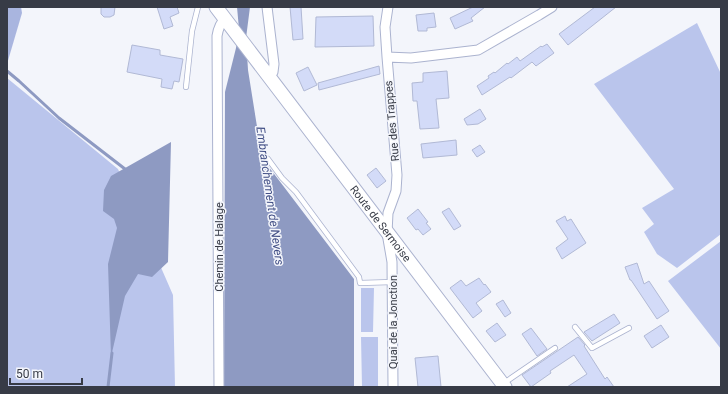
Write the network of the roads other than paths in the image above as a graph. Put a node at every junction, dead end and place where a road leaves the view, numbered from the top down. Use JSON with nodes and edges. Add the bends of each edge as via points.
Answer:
{"nodes":[{"id":1,"x":198,"y":7,"type":"edge"},
{"id":2,"x":216,"y":7,"type":"edge"},
{"id":3,"x":267,"y":7,"type":"edge"},
{"id":4,"x":388,"y":7,"type":"edge"},
{"id":5,"x":552,"y":7,"type":"edge"},
{"id":6,"x":229,"y":24,"type":"junction"},
{"id":7,"x":387,"y":57,"type":"junction"},
{"id":8,"x":269,"y":78,"type":"junction"},
{"id":9,"x":186,"y":87,"type":"dead end"},
{"id":10,"x":268,"y":159,"type":"dead end"},
{"id":11,"x":387,"y":233,"type":"junction"},
{"id":12,"x":392,"y":282,"type":"junction"},
{"id":13,"x":575,"y":327,"type":"dead end"},
{"id":14,"x":629,"y":328,"type":"dead end"},
{"id":15,"x":555,"y":348,"type":"dead end"},
{"id":16,"x":503,"y":385,"type":"edge"},
{"id":17,"x":219,"y":387,"type":"edge"},
{"id":18,"x":393,"y":387,"type":"edge"}],
"edges":[{"from":1,"to":9,"type":"lane","via":[[192,31]]},
{"from":2,"to":6,"type":"main road"},
{"from":3,"to":8,"type":"street","via":[[274,64]]},
{"from":4,"to":7,"type":"street","name":"Rue des Trappes"},
{"from":5,"to":7,"type":"street","via":[[478,50],[411,58]]},
{"from":6,"to":8,"type":"main road","name":"Route de Sermoise"},
{"from":6,"to":17,"type":"street","name":"Chemin de Halage","via":[[222,22],[217,36]]},
{"from":7,"to":11,"type":"street","name":"Rue des Trappes","via":[[397,176],[396,191],[388,213]]},
{"from":8,"to":11,"type":"main road","name":"Route de Sermoise"},
{"from":10,"to":12,"type":"lane","via":[[296,192],[359,277],[360,283]]},
{"from":11,"to":12,"type":"street","name":"Quai de la Jonction","via":[[392,262]]},
{"from":11,"to":16,"type":"main road","name":"Route de Sermoise"},
{"from":12,"to":18,"type":"street","name":"Quai de la Jonction"},
{"from":13,"to":14,"type":"lane","via":[[592,348]]},
{"from":15,"to":16,"type":"lane"}]}
